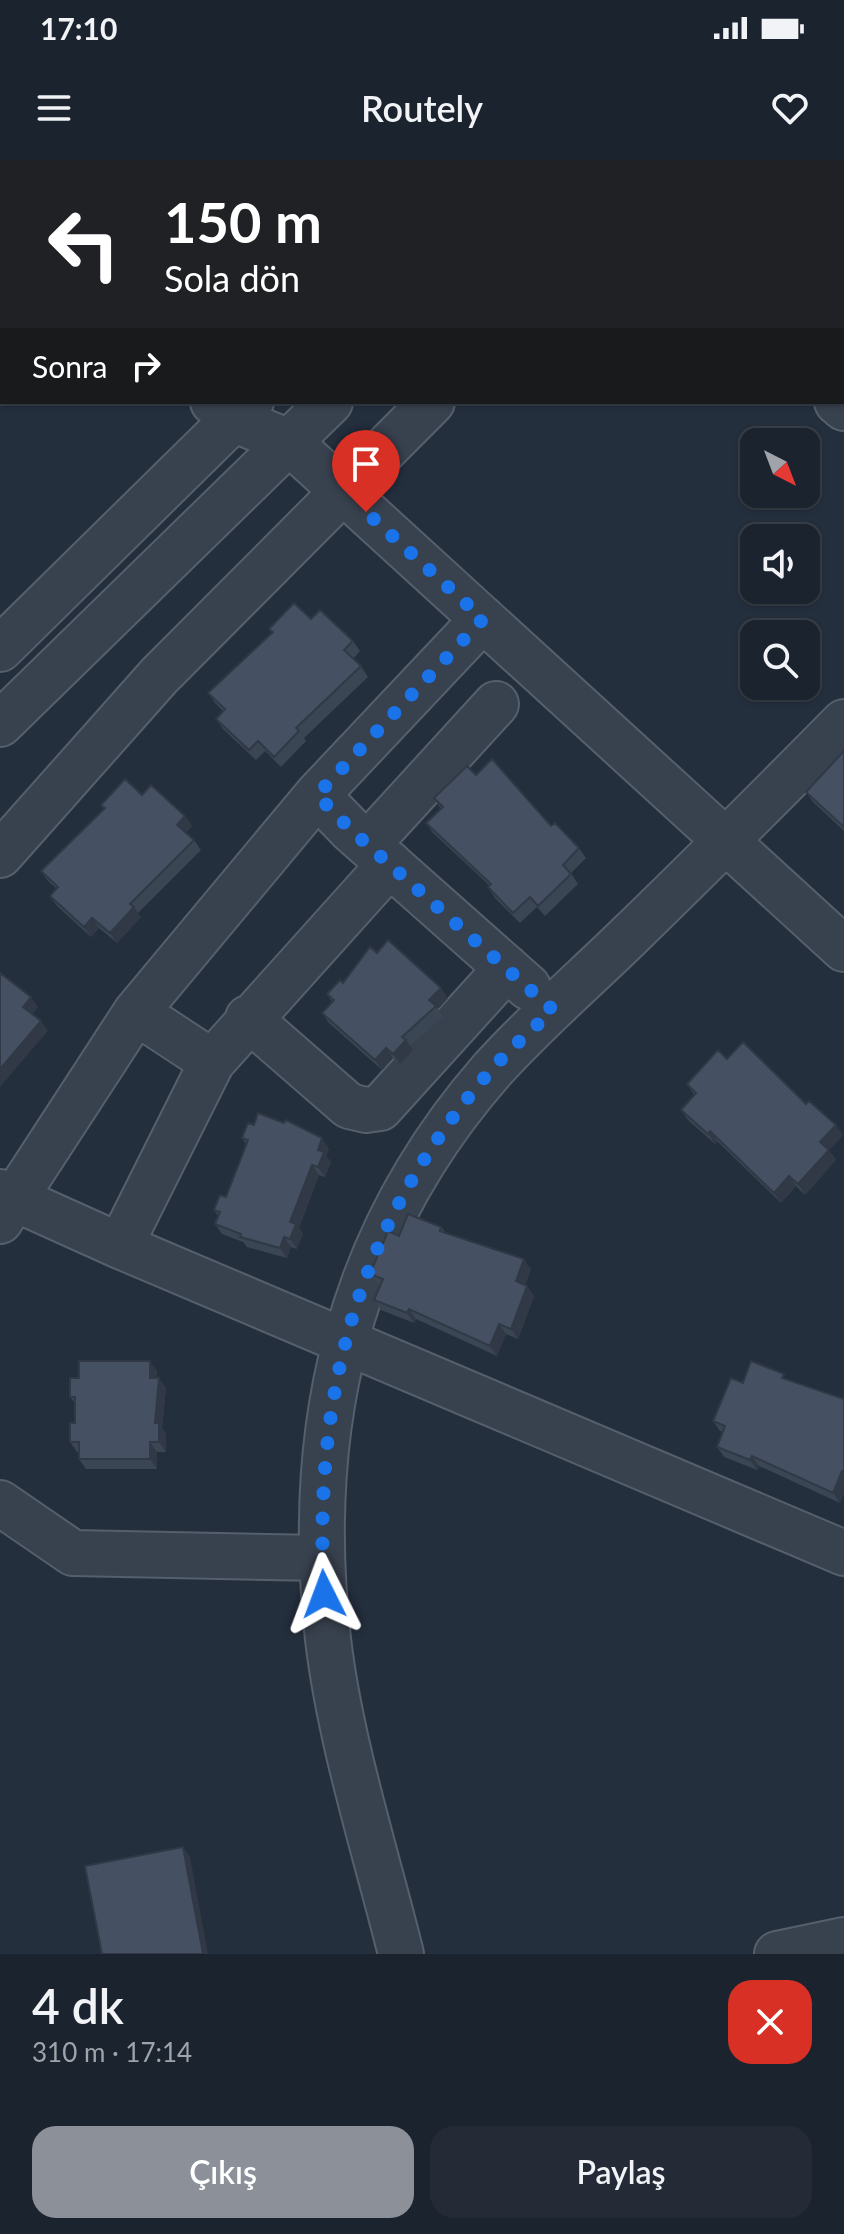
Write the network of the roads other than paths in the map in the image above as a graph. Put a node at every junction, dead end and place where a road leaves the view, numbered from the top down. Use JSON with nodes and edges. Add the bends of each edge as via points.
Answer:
{"nodes":[{"id":1,"x":328,"y":404,"type":"edge"},
{"id":2,"x":430,"y":404,"type":"edge"},
{"id":3,"x":242,"y":406,"type":"edge"},
{"id":4,"x":289,"y":442,"type":"junction"},
{"id":5,"x":342,"y":491,"type":"junction"},
{"id":6,"x":483,"y":619,"type":"junction"},
{"id":7,"x":0,"y":649,"type":"edge"},
{"id":8,"x":496,"y":704,"type":"dead end"},
{"id":9,"x":844,"y":722,"type":"edge"},
{"id":10,"x":0,"y":724,"type":"edge"},
{"id":11,"x":317,"y":795,"type":"junction"},
{"id":12,"x":727,"y":842,"type":"junction"},
{"id":13,"x":379,"y":854,"type":"junction"},
{"id":14,"x":0,"y":855,"type":"edge"},
{"id":15,"x":844,"y":949,"type":"edge"},
{"id":16,"x":507,"y":968,"type":"junction"},
{"id":17,"x":553,"y":1010,"type":"junction"},
{"id":18,"x":136,"y":1012,"type":"junction"},
{"id":19,"x":248,"y":1018,"type":"junction"},
{"id":20,"x":212,"y":1062,"type":"junction"},
{"id":21,"x":5,"y":1204,"type":"edge"},
{"id":22,"x":120,"y":1246,"type":"junction"},
{"id":23,"x":344,"y":1339,"type":"junction"},
{"id":24,"x":0,"y":1503,"type":"edge"},
{"id":25,"x":844,"y":1553,"type":"edge"},
{"id":26,"x":322,"y":1558,"type":"junction"},
{"id":27,"x":844,"y":1940,"type":"edge"},
{"id":28,"x":401,"y":1954,"type":"edge"},
{"id":29,"x":777,"y":1954,"type":"edge"}],
"edges":[{"from":1,"to":4,"type":"street"},
{"from":2,"to":5,"type":"street"},
{"from":3,"to":4,"type":"street"},
{"from":3,"to":7,"type":"street"},
{"from":4,"to":5,"type":"street"},
{"from":4,"to":10,"type":"street"},
{"from":5,"to":6,"type":"street"},
{"from":5,"to":14,"type":"street","via":[[159,676]]},
{"from":6,"to":11,"type":"street"},
{"from":6,"to":12,"type":"street"},
{"from":8,"to":13,"type":"street"},
{"from":9,"to":12,"type":"street"},
{"from":11,"to":13,"type":"street"},
{"from":11,"to":18,"type":"street"},
{"from":12,"to":15,"type":"street"},
{"from":12,"to":17,"type":"street"},
{"from":13,"to":16,"type":"street"},
{"from":13,"to":19,"type":"street"},
{"from":16,"to":17,"type":"street"},
{"from":16,"to":19,"type":"street","via":[[380,1108],[349,1106]]},
{"from":17,"to":23,"type":"street","via":[[494,1068],[418,1169],[374,1253]]},
{"from":18,"to":20,"type":"street"},
{"from":18,"to":21,"type":"street"},
{"from":19,"to":20,"type":"street"},
{"from":20,"to":22,"type":"street"},
{"from":21,"to":22,"type":"street"},
{"from":22,"to":23,"type":"street"},
{"from":23,"to":25,"type":"street"},
{"from":23,"to":26,"type":"street","via":[[330,1424]]},
{"from":24,"to":26,"type":"street","via":[[73,1553]]},
{"from":26,"to":28,"type":"street","via":[[336,1690]]},
{"from":27,"to":29,"type":"street"}]}
